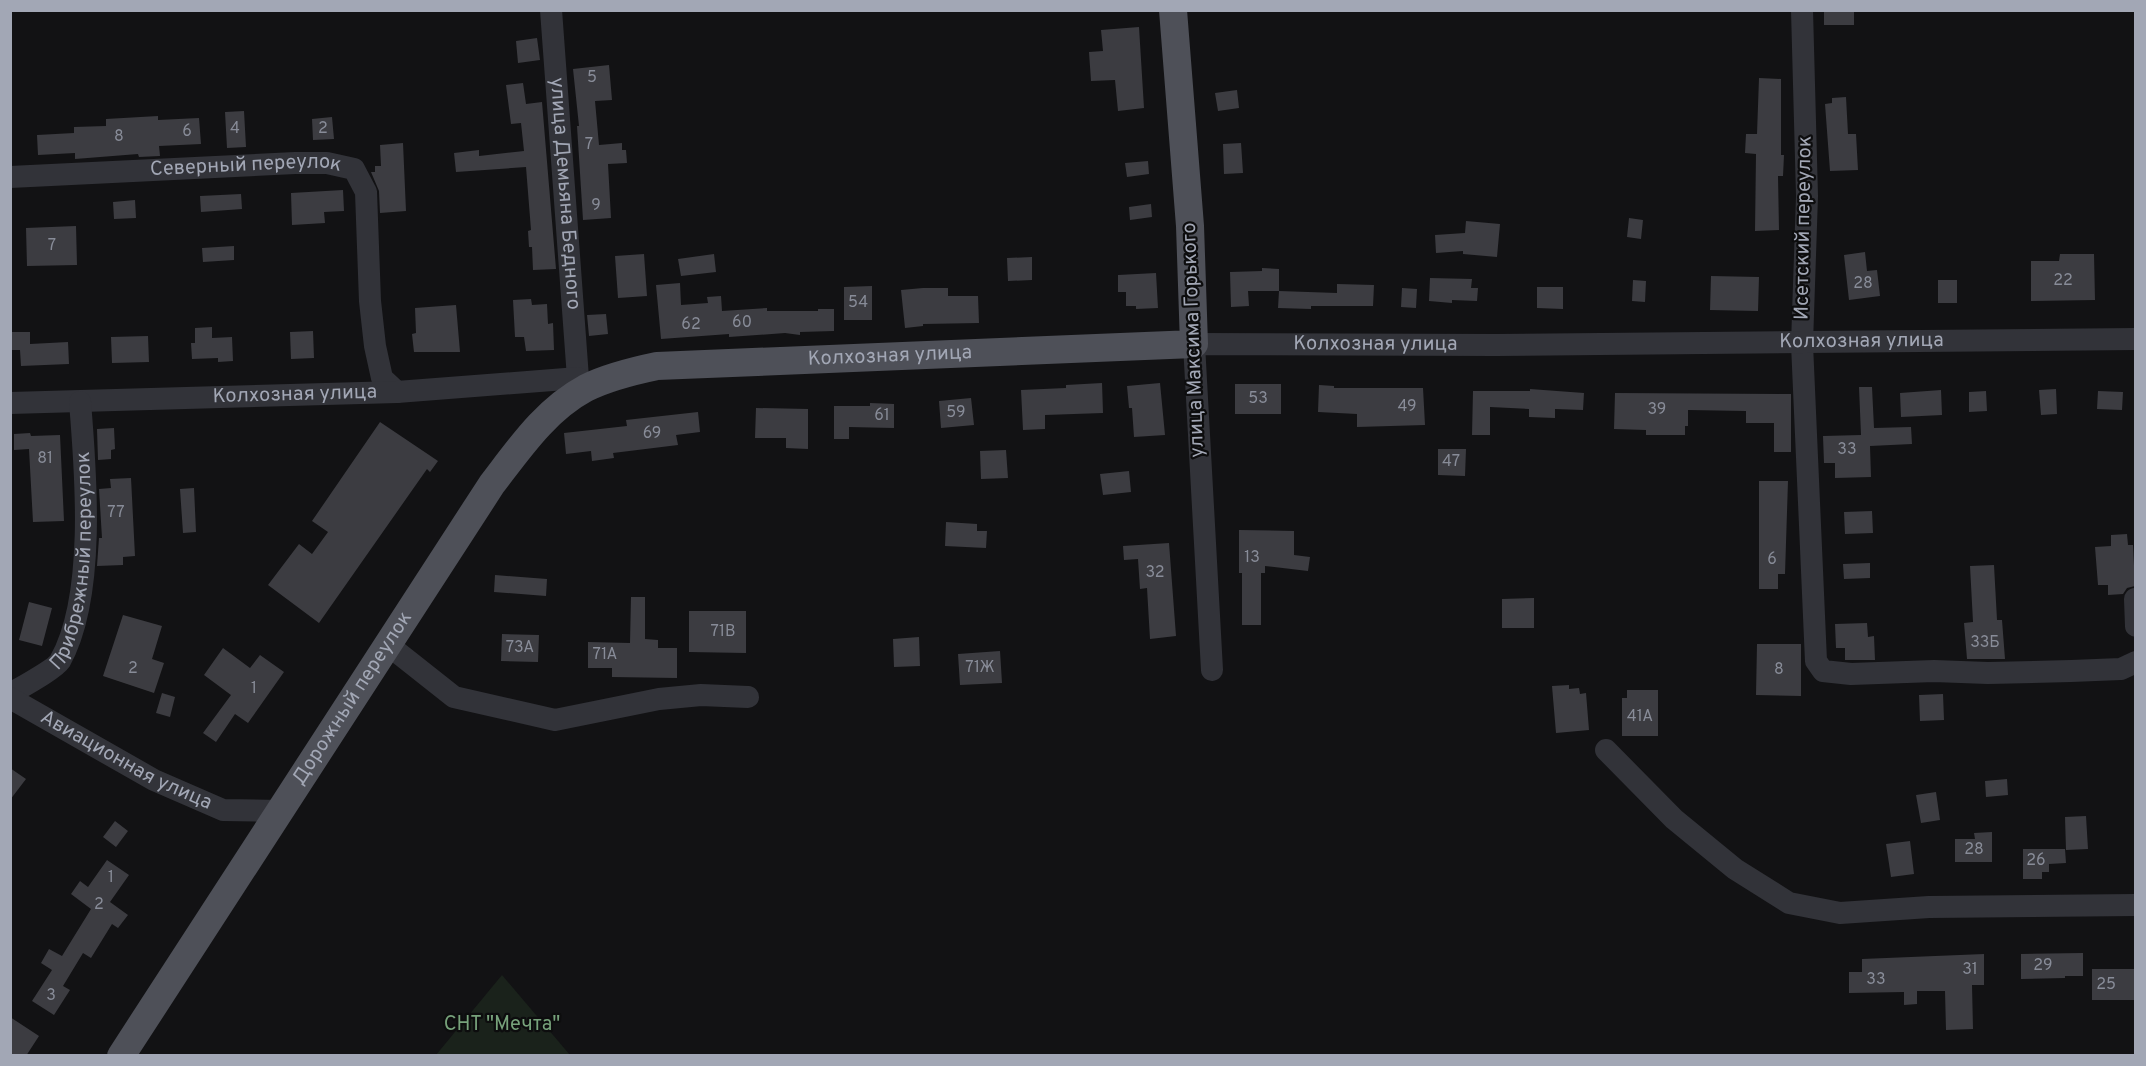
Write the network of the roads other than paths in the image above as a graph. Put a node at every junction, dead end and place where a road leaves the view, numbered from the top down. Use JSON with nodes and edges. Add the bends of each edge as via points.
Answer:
{"nodes":[{"id":1,"x":551,"y":10,"type":"edge"},
{"id":2,"x":1173,"y":10,"type":"edge"},
{"id":3,"x":1802,"y":10,"type":"edge"},
{"id":4,"x":10,"y":177,"type":"edge"},
{"id":5,"x":2136,"y":339,"type":"edge"},
{"id":6,"x":1194,"y":344,"type":"junction"},
{"id":7,"x":1802,"y":344,"type":"junction"},
{"id":8,"x":618,"y":375,"type":"joint"},
{"id":9,"x":582,"y":383,"type":"junction"},
{"id":10,"x":397,"y":392,"type":"junction"},
{"id":11,"x":80,"y":402,"type":"junction"},
{"id":12,"x":10,"y":403,"type":"edge"},
{"id":13,"x":2135,"y":599,"type":"edge"},
{"id":14,"x":2136,"y":626,"type":"edge"},
{"id":15,"x":387,"y":644,"type":"junction"},
{"id":16,"x":2136,"y":662,"type":"edge"},
{"id":17,"x":1212,"y":670,"type":"dead end"},
{"id":18,"x":10,"y":696,"type":"edge"},
{"id":19,"x":748,"y":697,"type":"dead end"},
{"id":20,"x":1606,"y":750,"type":"dead end"},
{"id":21,"x":281,"y":811,"type":"junction"},
{"id":22,"x":2136,"y":905,"type":"edge"},
{"id":23,"x":121,"y":1056,"type":"edge"}],
"edges":[{"from":1,"to":9,"type":"street","name":"улица Демьяна Бедного"},
{"from":2,"to":6,"type":"main road","name":"улица Максима Горького","via":[[1190,226]]},
{"from":3,"to":7,"type":"street","name":"Исетский переулок","via":[[1807,196]]},
{"from":4,"to":10,"type":"street","name":"Северный переулок","via":[[295,163],[327,163],[354,169],[366,192],[375,346],[382,378]]},
{"from":5,"to":7,"type":"street","name":"Колхозная улица"},
{"from":6,"to":7,"type":"street","name":"Колхозная улица"},
{"from":6,"to":8,"type":"main road","name":"Колхозная улица","via":[[702,363],[657,366]]},
{"from":6,"to":17,"type":"street","name":"улица Максима Горького"},
{"from":7,"to":16,"type":"street","name":"Исетский переулок","via":[[1816,662],[1823,671],[1988,673],[2121,669]]},
{"from":8,"to":9,"type":"main road","name":"Дорожный переулок"},
{"from":9,"to":10,"type":"street","name":"Колхозная улица"},
{"from":9,"to":15,"type":"main road","name":"Дорожный переулок","via":[[533,431],[492,484]]},
{"from":10,"to":11,"type":"street","name":"Колхозная улица"},
{"from":11,"to":12,"type":"street","name":"Колхозная улица"},
{"from":11,"to":18,"type":"street","name":"Прибрежный переулок","via":[[86,521],[76,620],[59,663]]},
{"from":13,"to":14,"type":"street"},
{"from":15,"to":19,"type":"street","via":[[454,697],[555,720],[659,699],[701,695]]},
{"from":15,"to":21,"type":"main road","name":"Дорожный переулок"},
{"from":18,"to":21,"type":"street","name":"Авиационная улица","via":[[174,789],[224,810]]},
{"from":20,"to":22,"type":"street","via":[[1683,826],[1735,869],[1789,903],[1840,913],[1929,907]]},
{"from":21,"to":23,"type":"main road","name":"Дорожный переулок"}]}
